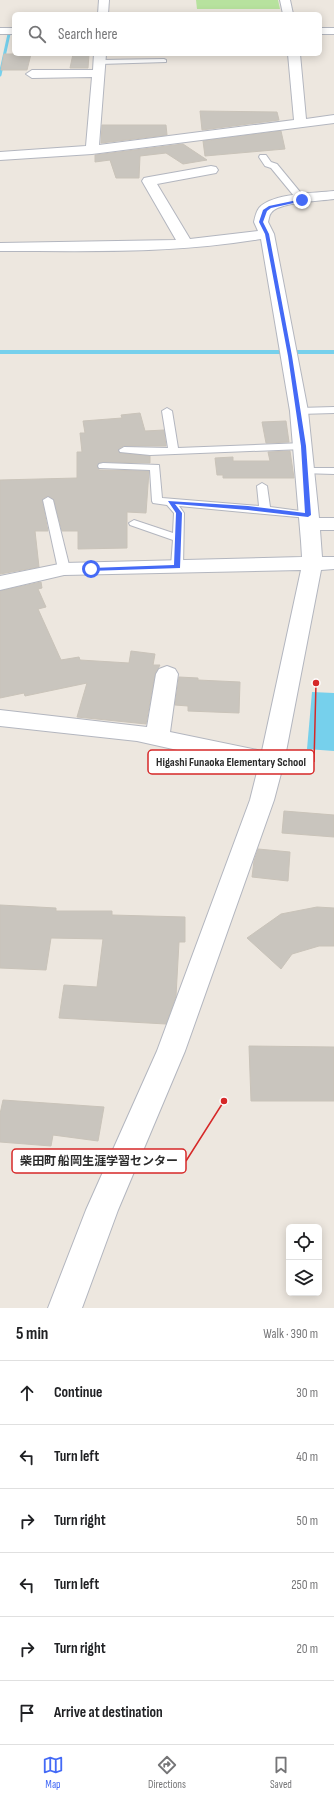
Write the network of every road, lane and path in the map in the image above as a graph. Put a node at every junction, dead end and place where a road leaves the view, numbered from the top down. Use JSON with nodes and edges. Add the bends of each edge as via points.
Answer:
{"nodes":[{"id":1,"x":104,"y":0,"type":"edge"},
{"id":2,"x":285,"y":0,"type":"edge"},
{"id":3,"x":103,"y":12,"type":"edge"},
{"id":4,"x":288,"y":12,"type":"edge"},
{"id":5,"x":322,"y":30,"type":"edge"},
{"id":6,"x":334,"y":30,"type":"edge"},
{"id":7,"x":0,"y":31,"type":"edge"},
{"id":8,"x":12,"y":31,"type":"edge"},
{"id":9,"x":294,"y":56,"type":"edge"},
{"id":10,"x":164,"y":61,"type":"dead end"},
{"id":11,"x":99,"y":63,"type":"edge"},
{"id":12,"x":32,"y":74,"type":"dead end"},
{"id":13,"x":334,"y":119,"type":"edge"},
{"id":14,"x":300,"y":122,"type":"junction"},
{"id":15,"x":92,"y":150,"type":"junction"},
{"id":16,"x":0,"y":156,"type":"edge"},
{"id":17,"x":263,"y":156,"type":"dead end"},
{"id":18,"x":211,"y":170,"type":"dead end"},
{"id":19,"x":334,"y":196,"type":"edge"},
{"id":20,"x":302,"y":200,"type":"junction"},
{"id":21,"x":267,"y":234,"type":"junction"},
{"id":22,"x":185,"y":244,"type":"junction"},
{"id":23,"x":0,"y":248,"type":"edge"},
{"id":24,"x":334,"y":410,"type":"edge"},
{"id":25,"x":167,"y":411,"type":"dead end"},
{"id":26,"x":299,"y":411,"type":"junction"},
{"id":27,"x":303,"y":446,"type":"junction"},
{"id":28,"x":124,"y":450,"type":"dead end"},
{"id":29,"x":173,"y":451,"type":"junction"},
{"id":30,"x":103,"y":466,"type":"dead end"},
{"id":31,"x":304,"y":471,"type":"junction"},
{"id":32,"x":334,"y":471,"type":"edge"},
{"id":33,"x":262,"y":486,"type":"dead end"},
{"id":34,"x":48,"y":500,"type":"dead end"},
{"id":35,"x":170,"y":502,"type":"junction"},
{"id":36,"x":265,"y":510,"type":"junction"},
{"id":37,"x":309,"y":520,"type":"junction"},
{"id":38,"x":134,"y":523,"type":"dead end"},
{"id":39,"x":334,"y":524,"type":"edge"},
{"id":40,"x":178,"y":538,"type":"junction"},
{"id":41,"x":323,"y":564,"type":"edge"},
{"id":42,"x":177,"y":566,"type":"junction"},
{"id":43,"x":64,"y":569,"type":"junction"},
{"id":44,"x":0,"y":584,"type":"edge"},
{"id":45,"x":167,"y":674,"type":"dead end"},
{"id":46,"x":0,"y":718,"type":"edge"},
{"id":47,"x":157,"y":737,"type":"junction"},
{"id":48,"x":272,"y":762,"type":"junction"},
{"id":49,"x":65,"y":1308,"type":"edge"}],
"edges":[{"from":1,"to":3,"type":"street"},
{"from":2,"to":4,"type":"street"},
{"from":5,"to":6,"type":"street"},
{"from":7,"to":8,"type":"street"},
{"from":9,"to":14,"type":"street"},
{"from":10,"to":11,"type":"lane"},
{"from":11,"to":12,"type":"street"},
{"from":11,"to":15,"type":"street"},
{"from":13,"to":14,"type":"street"},
{"from":14,"to":15,"type":"street"},
{"from":15,"to":16,"type":"street"},
{"from":17,"to":20,"type":"lane"},
{"from":18,"to":22,"type":"street","via":[[149,181]]},
{"from":19,"to":20,"type":"street"},
{"from":20,"to":21,"type":"street","via":[[280,203],[265,210],[261,222]]},
{"from":21,"to":22,"type":"street"},
{"from":21,"to":26,"type":"street"},
{"from":22,"to":23,"type":"street"},
{"from":24,"to":26,"type":"lane"},
{"from":25,"to":29,"type":"lane"},
{"from":26,"to":27,"type":"street"},
{"from":27,"to":29,"type":"lane"},
{"from":27,"to":31,"type":"street"},
{"from":28,"to":29,"type":"lane"},
{"from":30,"to":35,"type":"lane","via":[[155,467],[157,501]]},
{"from":31,"to":32,"type":"lane"},
{"from":31,"to":37,"type":"street"},
{"from":33,"to":36,"type":"lane"},
{"from":34,"to":43,"type":"lane"},
{"from":35,"to":36,"type":"lane"},
{"from":35,"to":40,"type":"lane","via":[[179,513]]},
{"from":36,"to":37,"type":"lane"},
{"from":37,"to":39,"type":"street"},
{"from":37,"to":41,"type":"street"},
{"from":38,"to":40,"type":"lane"},
{"from":40,"to":42,"type":"lane"},
{"from":41,"to":42,"type":"street"},
{"from":41,"to":48,"type":"street"},
{"from":42,"to":43,"type":"street"},
{"from":43,"to":44,"type":"street"},
{"from":45,"to":47,"type":"street"},
{"from":46,"to":47,"type":"street","via":[[110,729]]},
{"from":47,"to":48,"type":"street"},
{"from":48,"to":49,"type":"street","via":[[262,800],[170,1051],[102,1210]]}]}
